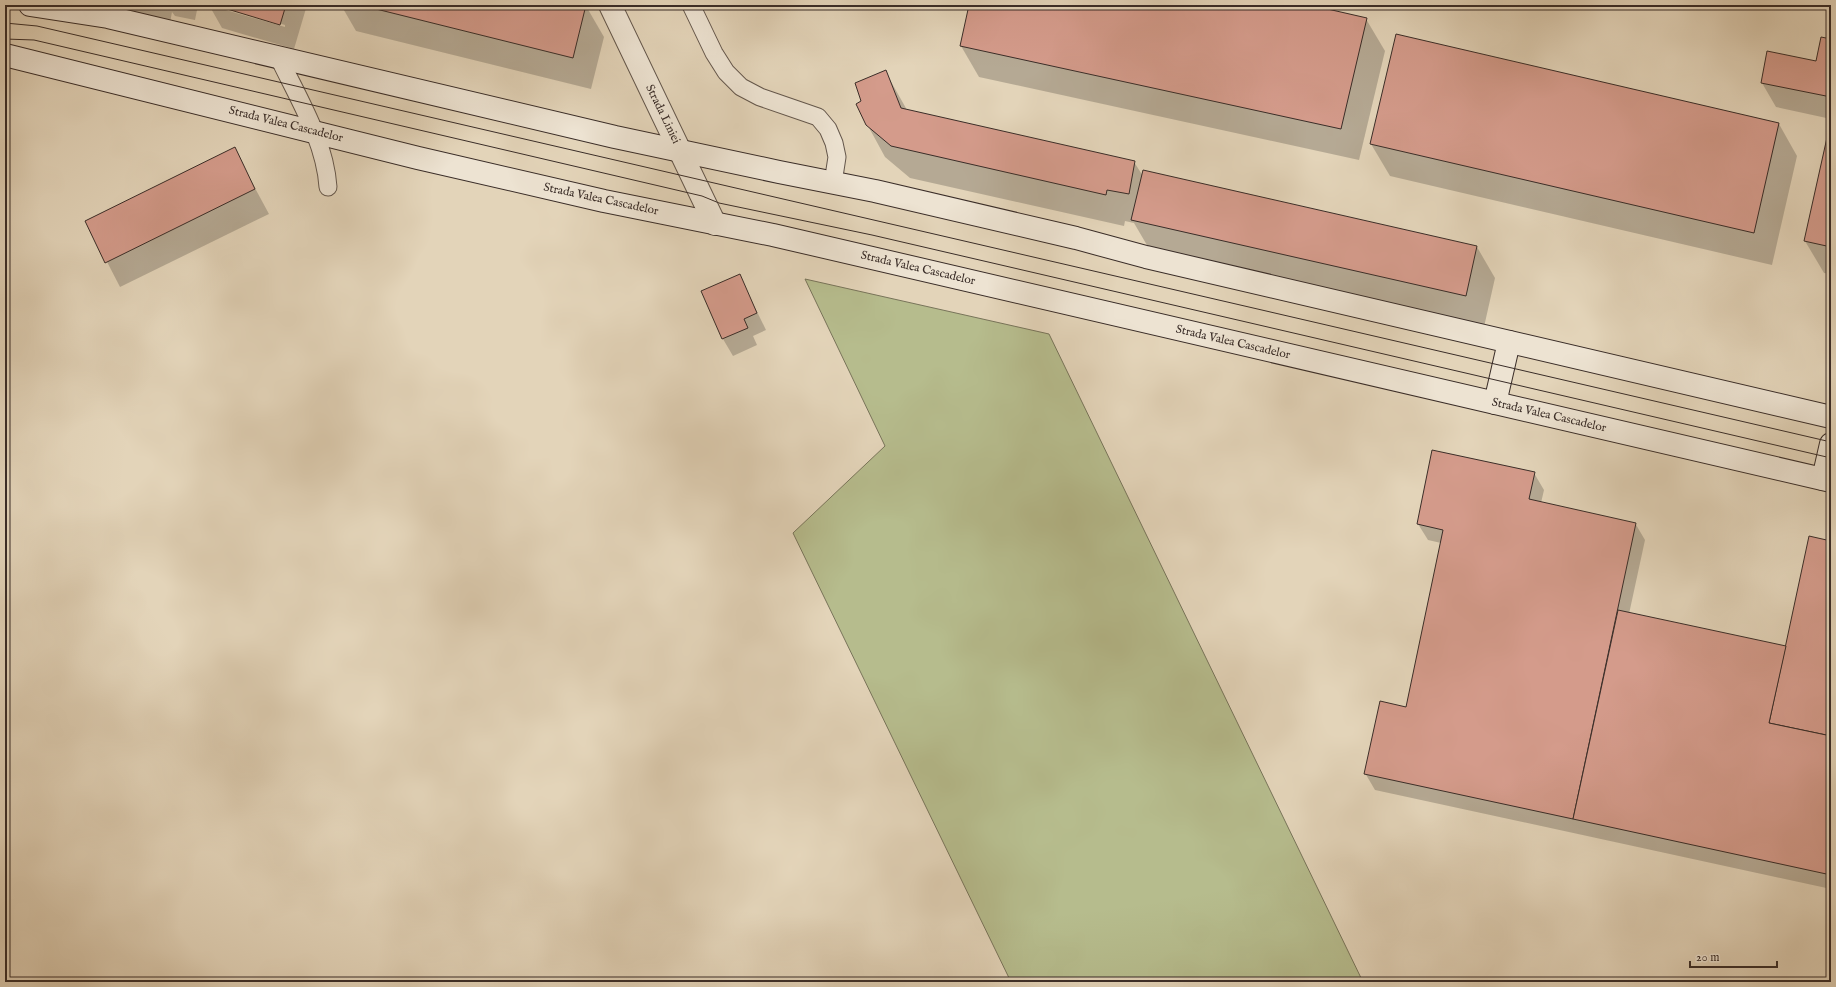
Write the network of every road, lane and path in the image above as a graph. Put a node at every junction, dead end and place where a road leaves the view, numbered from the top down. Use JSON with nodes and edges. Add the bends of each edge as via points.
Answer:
{"nodes":[{"id":1,"x":30,"y":5,"type":"edge"},
{"id":2,"x":610,"y":5,"type":"edge"},
{"id":3,"x":691,"y":5,"type":"edge"},
{"id":4,"x":5,"y":55,"type":"edge"},
{"id":5,"x":279,"y":58,"type":"junction"},
{"id":6,"x":313,"y":130,"type":"junction"},
{"id":7,"x":680,"y":151,"type":"junction"},
{"id":8,"x":833,"y":183,"type":"junction"},
{"id":9,"x":328,"y":187,"type":"dead end"},
{"id":10,"x":715,"y":224,"type":"junction"},
{"id":11,"x":1509,"y":342,"type":"junction"},
{"id":12,"x":1495,"y":403,"type":"junction"},
{"id":13,"x":1831,"y":417,"type":"edge"},
{"id":14,"x":1831,"y":444,"type":"edge"},
{"id":15,"x":1827,"y":480,"type":"edge"}],
"edges":[{"from":1,"to":5,"type":"main road","via":[[108,17]]},
{"from":2,"to":7,"type":"main road","name":"Strada Liniei"},
{"from":3,"to":8,"type":"lane","via":[[714,53],[726,72],[741,87],[760,97],[818,117],[828,129],[837,157]]},
{"from":4,"to":6,"type":"main road","name":"Strada Valea Cascadelor"},
{"from":5,"to":6,"type":"lane"},
{"from":5,"to":7,"type":"main road"},
{"from":6,"to":9,"type":"lane","via":[[327,172]]},
{"from":6,"to":10,"type":"main road","name":"Strada Valea Cascadelor","via":[[418,158]]},
{"from":7,"to":8,"type":"main road"},
{"from":7,"to":10,"type":"main road","name":"Strada Liniei"},
{"from":8,"to":11,"type":"main road","via":[[1038,229],[1146,257]]},
{"from":10,"to":12,"type":"main road","name":"Strada Valea Cascadelor"},
{"from":11,"to":12,"type":"main road"},
{"from":11,"to":13,"type":"main road"},
{"from":12,"to":15,"type":"main road","name":"Strada Valea Cascadelor"},
{"from":14,"to":15,"type":"main road"}]}
